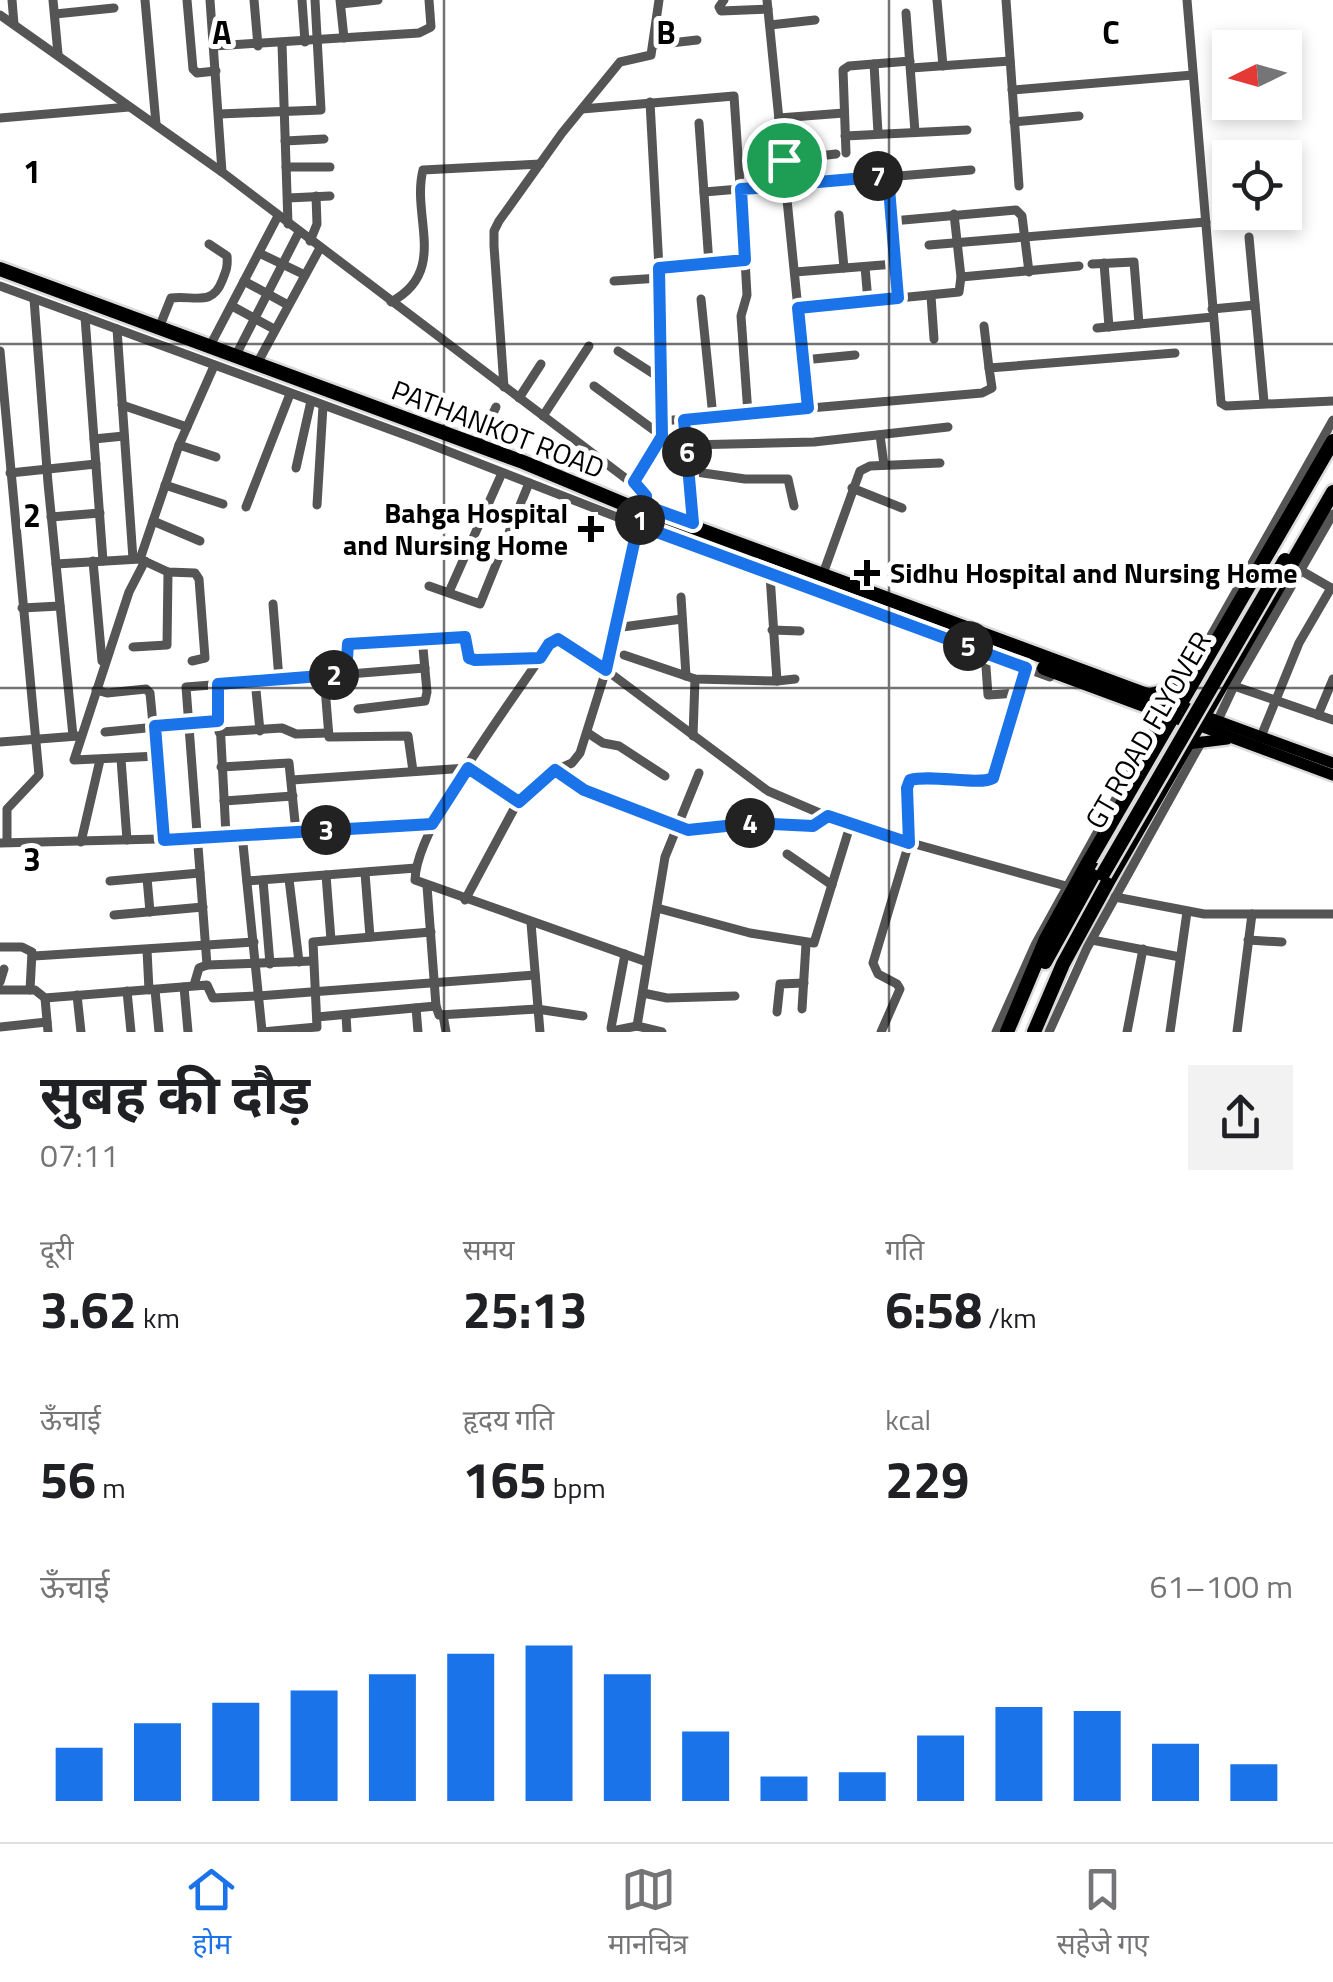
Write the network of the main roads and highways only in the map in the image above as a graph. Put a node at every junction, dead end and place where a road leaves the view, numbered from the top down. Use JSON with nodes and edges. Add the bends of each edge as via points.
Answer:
{"nodes":[{"id":1,"x":0,"y":266,"type":"edge"},
{"id":2,"x":0,"y":279,"type":"edge"},
{"id":3,"x":1333,"y":441,"type":"edge"},
{"id":4,"x":1333,"y":458,"type":"edge"},
{"id":5,"x":1333,"y":476,"type":"edge"},
{"id":6,"x":1333,"y":492,"type":"edge"},
{"id":7,"x":642,"y":516,"type":"junction"},
{"id":8,"x":1281,"y":558,"type":"junction"},
{"id":9,"x":1203,"y":668,"type":"junction"},
{"id":10,"x":1148,"y":701,"type":"junction"},
{"id":11,"x":1177,"y":712,"type":"junction"},
{"id":12,"x":1206,"y":721,"type":"junction"},
{"id":13,"x":1236,"y":739,"type":"junction"},
{"id":14,"x":1259,"y":742,"type":"junction"},
{"id":15,"x":1195,"y":743,"type":"junction"},
{"id":16,"x":1156,"y":749,"type":"junction"},
{"id":17,"x":1333,"y":763,"type":"edge"},
{"id":18,"x":1333,"y":774,"type":"edge"},
{"id":19,"x":1100,"y":872,"type":"junction"},
{"id":20,"x":1006,"y":1032,"type":"edge"},
{"id":21,"x":1016,"y":1032,"type":"edge"},
{"id":22,"x":1025,"y":1032,"type":"edge"},
{"id":23,"x":1034,"y":1032,"type":"edge"}],
"edges":[{"from":1,"to":7,"type":"highway","name":"PATHANKOT ROAD","via":[[523,462]]},
{"from":2,"to":7,"type":"highway"},
{"from":3,"to":9,"type":"highway"},
{"from":4,"to":8,"type":"highway","name":"GT ROAD FLYOVER"},
{"from":5,"to":8,"type":"highway","name":"GT ROAD FLYOVER"},
{"from":6,"to":12,"type":"highway"},
{"from":7,"to":10,"type":"highway"},
{"from":7,"to":10,"type":"highway","name":"PATHANKOT ROAD","via":[[693,525]]},
{"from":8,"to":19,"type":"highway","name":"GT ROAD FLYOVER","bridge":true},
{"from":9,"to":10,"type":"highway"},
{"from":9,"to":11,"type":"highway"},
{"from":10,"to":11,"type":"highway"},
{"from":10,"to":16,"type":"highway"},
{"from":11,"to":12,"type":"highway"},
{"from":11,"to":16,"type":"highway"},
{"from":12,"to":13,"type":"main road"},
{"from":12,"to":14,"type":"main road"},
{"from":12,"to":15,"type":"highway"},
{"from":13,"to":14,"type":"main road"},
{"from":13,"to":15,"type":"main road"},
{"from":14,"to":17,"type":"main road"},
{"from":14,"to":18,"type":"main road"},
{"from":15,"to":23,"type":"highway","via":[[1063,964]]},
{"from":16,"to":20,"type":"highway","via":[[1046,939]]},
{"from":19,"to":21,"type":"highway","name":"GT ROAD FLYOVER","via":[[1047,959]]},
{"from":19,"to":22,"type":"highway","name":"GT ROAD FLYOVER"}]}
